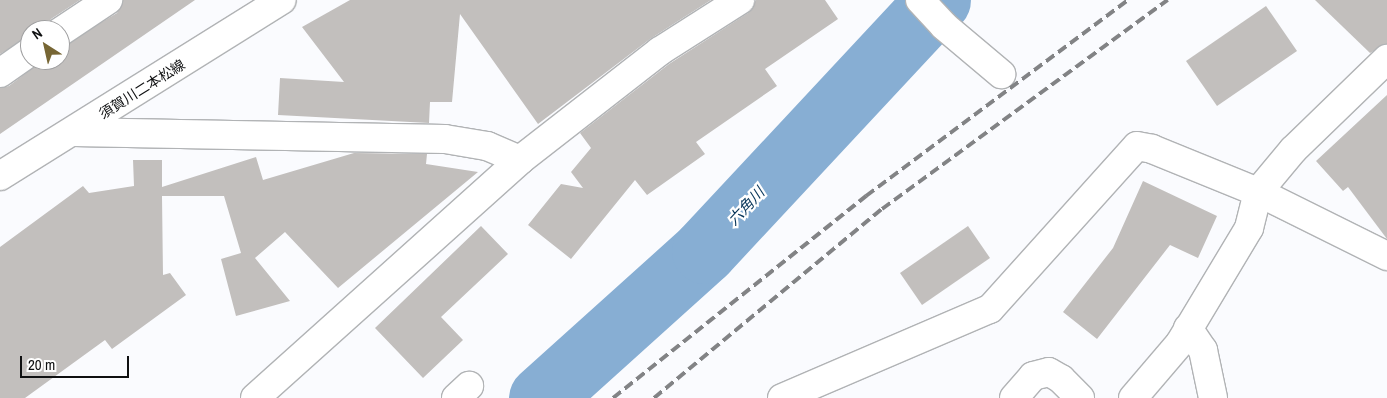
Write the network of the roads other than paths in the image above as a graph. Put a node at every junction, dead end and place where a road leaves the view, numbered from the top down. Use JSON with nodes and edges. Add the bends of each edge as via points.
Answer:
{"nodes":[{"id":1,"x":108,"y":0,"type":"edge"},
{"id":2,"x":282,"y":0,"type":"edge"},
{"id":3,"x":740,"y":0,"type":"edge"},
{"id":4,"x":920,"y":0,"type":"edge"},
{"id":5,"x":70,"y":25,"type":"edge"},
{"id":6,"x":20,"y":59,"type":"edge"},
{"id":7,"x":1387,"y":59,"type":"edge"},
{"id":8,"x":0,"y":73,"type":"edge"},
{"id":9,"x":1001,"y":74,"type":"dead end"},
{"id":10,"x":74,"y":132,"type":"junction"},
{"id":11,"x":520,"y":160,"type":"junction"},
{"id":12,"x":0,"y":176,"type":"edge"},
{"id":13,"x":1258,"y":192,"type":"junction"},
{"id":14,"x":1387,"y":256,"type":"edge"},
{"id":15,"x":1188,"y":328,"type":"junction"},
{"id":16,"x":255,"y":398,"type":"edge"},
{"id":17,"x":782,"y":398,"type":"edge"},
{"id":18,"x":1014,"y":398,"type":"edge"},
{"id":19,"x":1080,"y":398,"type":"edge"},
{"id":20,"x":1133,"y":398,"type":"edge"},
{"id":21,"x":1213,"y":398,"type":"edge"}],
"edges":[{"from":1,"to":5,"type":"street"},
{"from":2,"to":10,"type":"street","name":"須賀川二本松線"},
{"from":3,"to":11,"type":"street","via":[[660,51]]},
{"from":4,"to":9,"type":"street","via":[[944,26]]},
{"from":6,"to":8,"type":"street"},
{"from":7,"to":13,"type":"street","via":[[1293,150]]},
{"from":10,"to":11,"type":"street","via":[[445,138],[487,146]]},
{"from":10,"to":12,"type":"street","name":"須賀川二本松線"},
{"from":11,"to":16,"type":"street"},
{"from":13,"to":14,"type":"street"},
{"from":13,"to":15,"type":"street","via":[[1249,228]]},
{"from":13,"to":17,"type":"street","via":[[1152,149],[1137,146],[990,309]]},
{"from":15,"to":20,"type":"street","via":[[1180,343]]},
{"from":15,"to":21,"type":"street","via":[[1203,350]]},
{"from":18,"to":19,"type":"street","via":[[1033,376],[1048,372],[1061,379]]}]}
